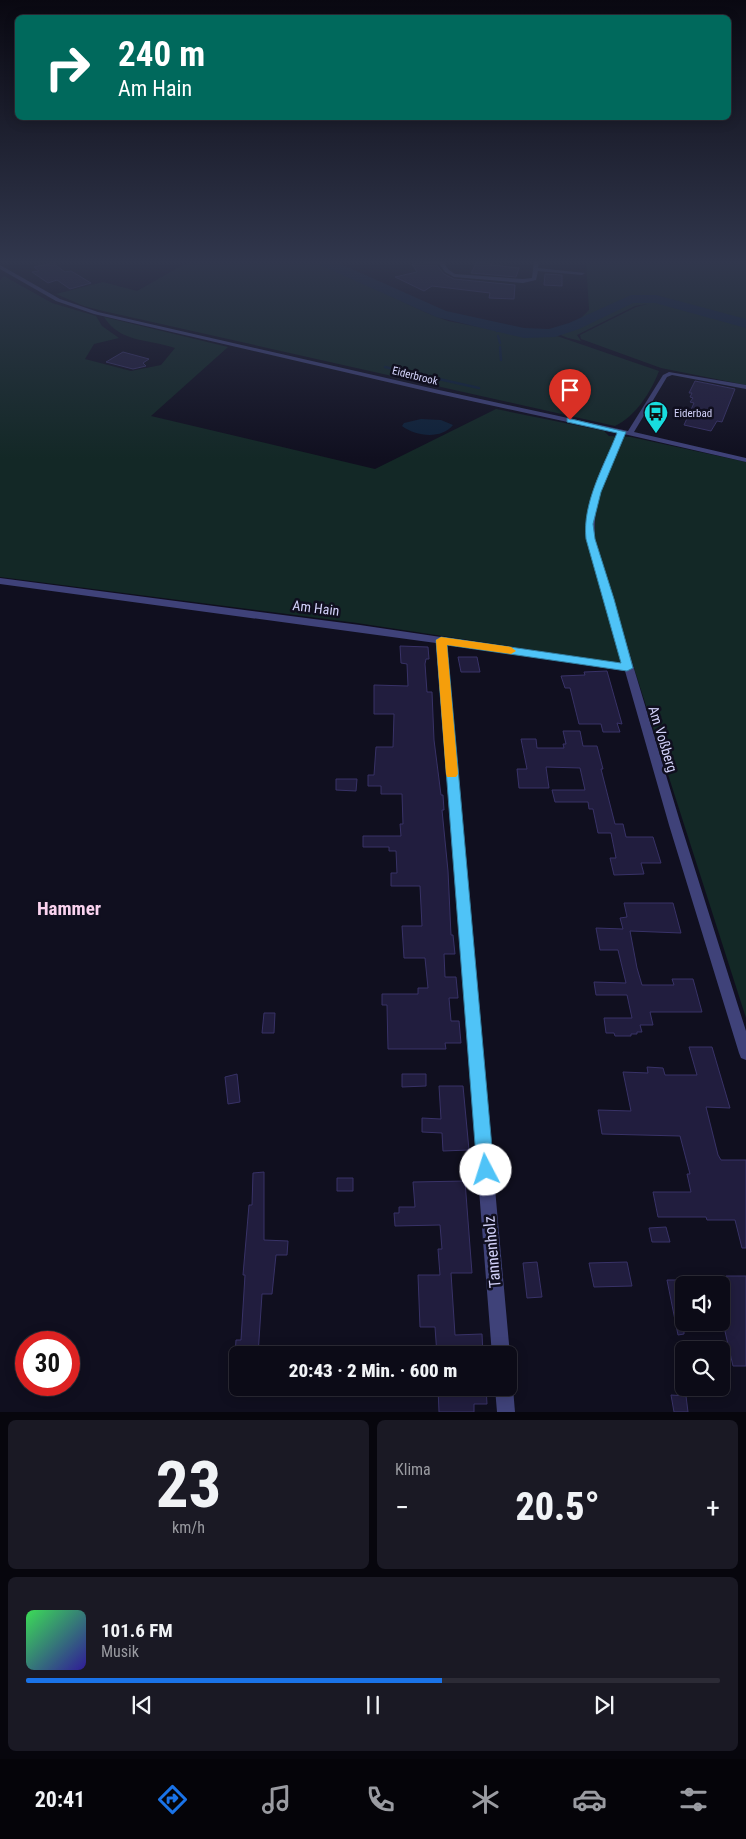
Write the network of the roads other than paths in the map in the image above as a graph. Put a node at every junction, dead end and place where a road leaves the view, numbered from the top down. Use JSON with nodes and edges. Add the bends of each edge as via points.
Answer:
{"nodes":[{"id":1,"x":158,"y":327,"type":"edge"},
{"id":2,"x":746,"y":387,"type":"edge"},
{"id":3,"x":626,"y":433,"type":"junction"},
{"id":4,"x":746,"y":460,"type":"edge"},
{"id":5,"x":0,"y":581,"type":"edge"},
{"id":6,"x":441,"y":640,"type":"junction"},
{"id":7,"x":627,"y":668,"type":"junction"},
{"id":8,"x":746,"y":1053,"type":"edge"},
{"id":9,"x":500,"y":1346,"type":"edge"},
{"id":10,"x":505,"y":1396,"type":"edge"},
{"id":11,"x":506,"y":1412,"type":"edge"}],
"edges":[{"from":1,"to":3,"type":"street","name":"Eiderbrook"},
{"from":2,"to":3,"type":"street","name":"Am Voßberg","via":[[671,372]]},
{"from":3,"to":4,"type":"street","name":"Eiderbrook"},
{"from":3,"to":7,"type":"street","name":"Am Voßberg","via":[[597,492],[589,524]]},
{"from":5,"to":6,"type":"street","name":"Am Hain"},
{"from":6,"to":7,"type":"street","name":"Am Hain"},
{"from":6,"to":9,"type":"street","name":"Tannenholz"},
{"from":7,"to":8,"type":"street","name":"Am Voßberg"},
{"from":10,"to":11,"type":"street"}]}
